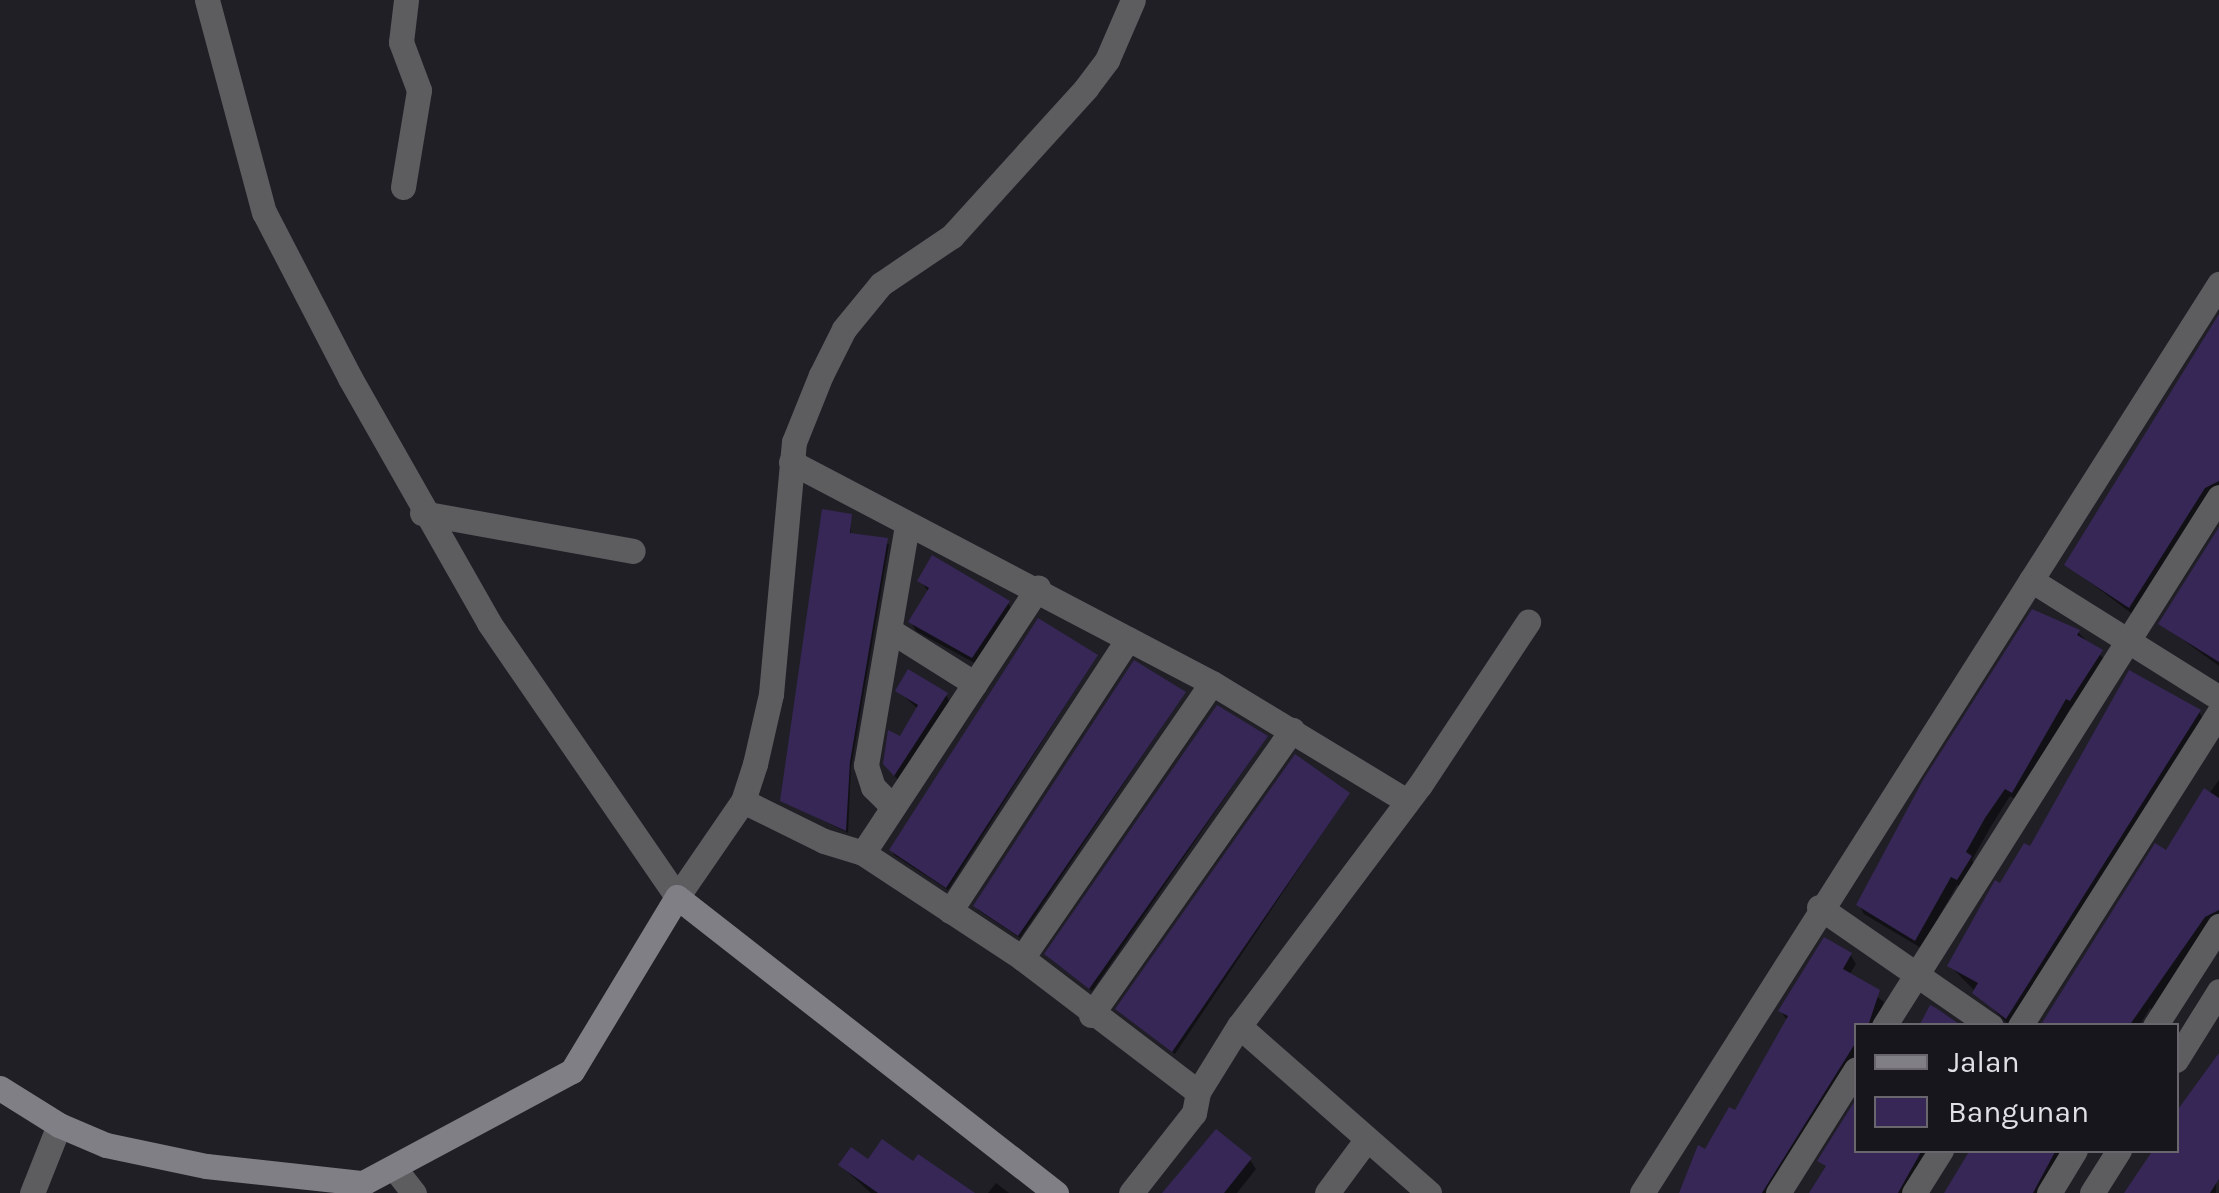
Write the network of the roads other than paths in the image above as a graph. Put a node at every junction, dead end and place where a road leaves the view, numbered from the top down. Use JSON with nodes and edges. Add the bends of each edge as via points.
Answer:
{"nodes":[{"id":1,"x":207,"y":0,"type":"edge"},
{"id":2,"x":406,"y":0,"type":"edge"},
{"id":3,"x":1132,"y":0,"type":"edge"},
{"id":4,"x":404,"y":187,"type":"dead end"},
{"id":5,"x":2219,"y":284,"type":"edge"},
{"id":6,"x":791,"y":462,"type":"junction"},
{"id":7,"x":2219,"y":497,"type":"edge"},
{"id":8,"x":422,"y":513,"type":"junction"},
{"id":9,"x":907,"y":524,"type":"junction"},
{"id":10,"x":633,"y":551,"type":"dead end"},
{"id":11,"x":2031,"y":580,"type":"junction"},
{"id":12,"x":1038,"y":588,"type":"junction"},
{"id":13,"x":1528,"y":622,"type":"dead end"},
{"id":14,"x":891,"y":631,"type":"junction"},
{"id":15,"x":2128,"y":638,"type":"junction"},
{"id":16,"x":1128,"y":639,"type":"junction"},
{"id":17,"x":1212,"y":683,"type":"junction"},
{"id":18,"x":975,"y":684,"type":"junction"},
{"id":19,"x":2219,"y":698,"type":"edge"},
{"id":20,"x":2219,"y":712,"type":"edge"},
{"id":21,"x":1292,"y":730,"type":"junction"},
{"id":22,"x":1405,"y":800,"type":"junction"},
{"id":23,"x":743,"y":801,"type":"junction"},
{"id":24,"x":893,"y":807,"type":"junction"},
{"id":25,"x":863,"y":852,"type":"junction"},
{"id":26,"x":677,"y":897,"type":"junction"},
{"id":27,"x":1819,"y":907,"type":"junction"},
{"id":28,"x":950,"y":911,"type":"junction"},
{"id":29,"x":2219,"y":926,"type":"edge"},
{"id":30,"x":1022,"y":958,"type":"junction"},
{"id":31,"x":1915,"y":975,"type":"junction"},
{"id":32,"x":2219,"y":991,"type":"edge"},
{"id":33,"x":1091,"y":1015,"type":"junction"},
{"id":34,"x":1886,"y":1023,"type":"edge"},
{"id":35,"x":1987,"y":1023,"type":"edge"},
{"id":36,"x":2022,"y":1023,"type":"edge"},
{"id":37,"x":2157,"y":1023,"type":"edge"},
{"id":38,"x":1240,"y":1026,"type":"junction"},
{"id":39,"x":2179,"y":1055,"type":"edge"},
{"id":40,"x":1854,"y":1072,"type":"edge"},
{"id":41,"x":0,"y":1088,"type":"edge"},
{"id":42,"x":1198,"y":1092,"type":"junction"},
{"id":43,"x":54,"y":1137,"type":"junction"},
{"id":44,"x":1367,"y":1139,"type":"junction"},
{"id":45,"x":1938,"y":1153,"type":"edge"},
{"id":46,"x":2073,"y":1153,"type":"edge"},
{"id":47,"x":2118,"y":1153,"type":"edge"},
{"id":48,"x":395,"y":1169,"type":"junction"},
{"id":49,"x":32,"y":1193,"type":"edge"},
{"id":50,"x":414,"y":1193,"type":"edge"},
{"id":51,"x":1056,"y":1193,"type":"edge"},
{"id":52,"x":1131,"y":1193,"type":"edge"},
{"id":53,"x":1327,"y":1193,"type":"edge"},
{"id":54,"x":1429,"y":1193,"type":"edge"},
{"id":55,"x":1642,"y":1193,"type":"edge"},
{"id":56,"x":1778,"y":1193,"type":"edge"},
{"id":57,"x":1914,"y":1193,"type":"edge"},
{"id":58,"x":2049,"y":1193,"type":"edge"},
{"id":59,"x":2092,"y":1193,"type":"edge"}],
"edges":[{"from":1,"to":8,"type":"street","via":[[264,212]]},
{"from":2,"to":4,"type":"street","via":[[401,42],[419,90]]},
{"from":3,"to":6,"type":"street","via":[[1108,60],[1086,88],[952,236],[881,284],[844,330],[802,418]]},
{"from":5,"to":11,"type":"street"},
{"from":6,"to":9,"type":"street"},
{"from":6,"to":23,"type":"street","via":[[771,694]]},
{"from":7,"to":15,"type":"street"},
{"from":8,"to":10,"type":"street"},
{"from":8,"to":26,"type":"street","via":[[516,664]]},
{"from":9,"to":12,"type":"street"},
{"from":9,"to":14,"type":"street"},
{"from":11,"to":15,"type":"street"},
{"from":11,"to":27,"type":"street"},
{"from":12,"to":16,"type":"street"},
{"from":12,"to":18,"type":"street"},
{"from":13,"to":22,"type":"street"},
{"from":14,"to":18,"type":"street"},
{"from":14,"to":24,"type":"street","via":[[866,765],[873,787]]},
{"from":15,"to":19,"type":"street"},
{"from":15,"to":31,"type":"street"},
{"from":16,"to":17,"type":"street"},
{"from":16,"to":28,"type":"street"},
{"from":17,"to":21,"type":"street"},
{"from":17,"to":30,"type":"street"},
{"from":18,"to":24,"type":"street"},
{"from":20,"to":36,"type":"street"},
{"from":21,"to":22,"type":"street"},
{"from":21,"to":33,"type":"street"},
{"from":22,"to":38,"type":"street"},
{"from":23,"to":25,"type":"street","via":[[824,841]]},
{"from":23,"to":26,"type":"street"},
{"from":24,"to":25,"type":"street"},
{"from":25,"to":28,"type":"street"},
{"from":26,"to":48,"type":"street","via":[[572,1071]]},
{"from":26,"to":51,"type":"street"},
{"from":27,"to":31,"type":"street"},
{"from":27,"to":55,"type":"street"},
{"from":28,"to":30,"type":"street"},
{"from":29,"to":37,"type":"street"},
{"from":30,"to":33,"type":"street"},
{"from":31,"to":34,"type":"street"},
{"from":31,"to":35,"type":"street"},
{"from":32,"to":39,"type":"street"},
{"from":33,"to":42,"type":"street"},
{"from":38,"to":42,"type":"street"},
{"from":38,"to":44,"type":"street"},
{"from":40,"to":56,"type":"street"},
{"from":41,"to":43,"type":"street"},
{"from":42,"to":52,"type":"street","via":[[1194,1114]]},
{"from":43,"to":48,"type":"street","via":[[341,1186]]},
{"from":43,"to":49,"type":"street"},
{"from":44,"to":53,"type":"street"},
{"from":44,"to":54,"type":"street"},
{"from":45,"to":57,"type":"street"},
{"from":46,"to":58,"type":"street"},
{"from":47,"to":59,"type":"street"},
{"from":48,"to":50,"type":"street"}]}
